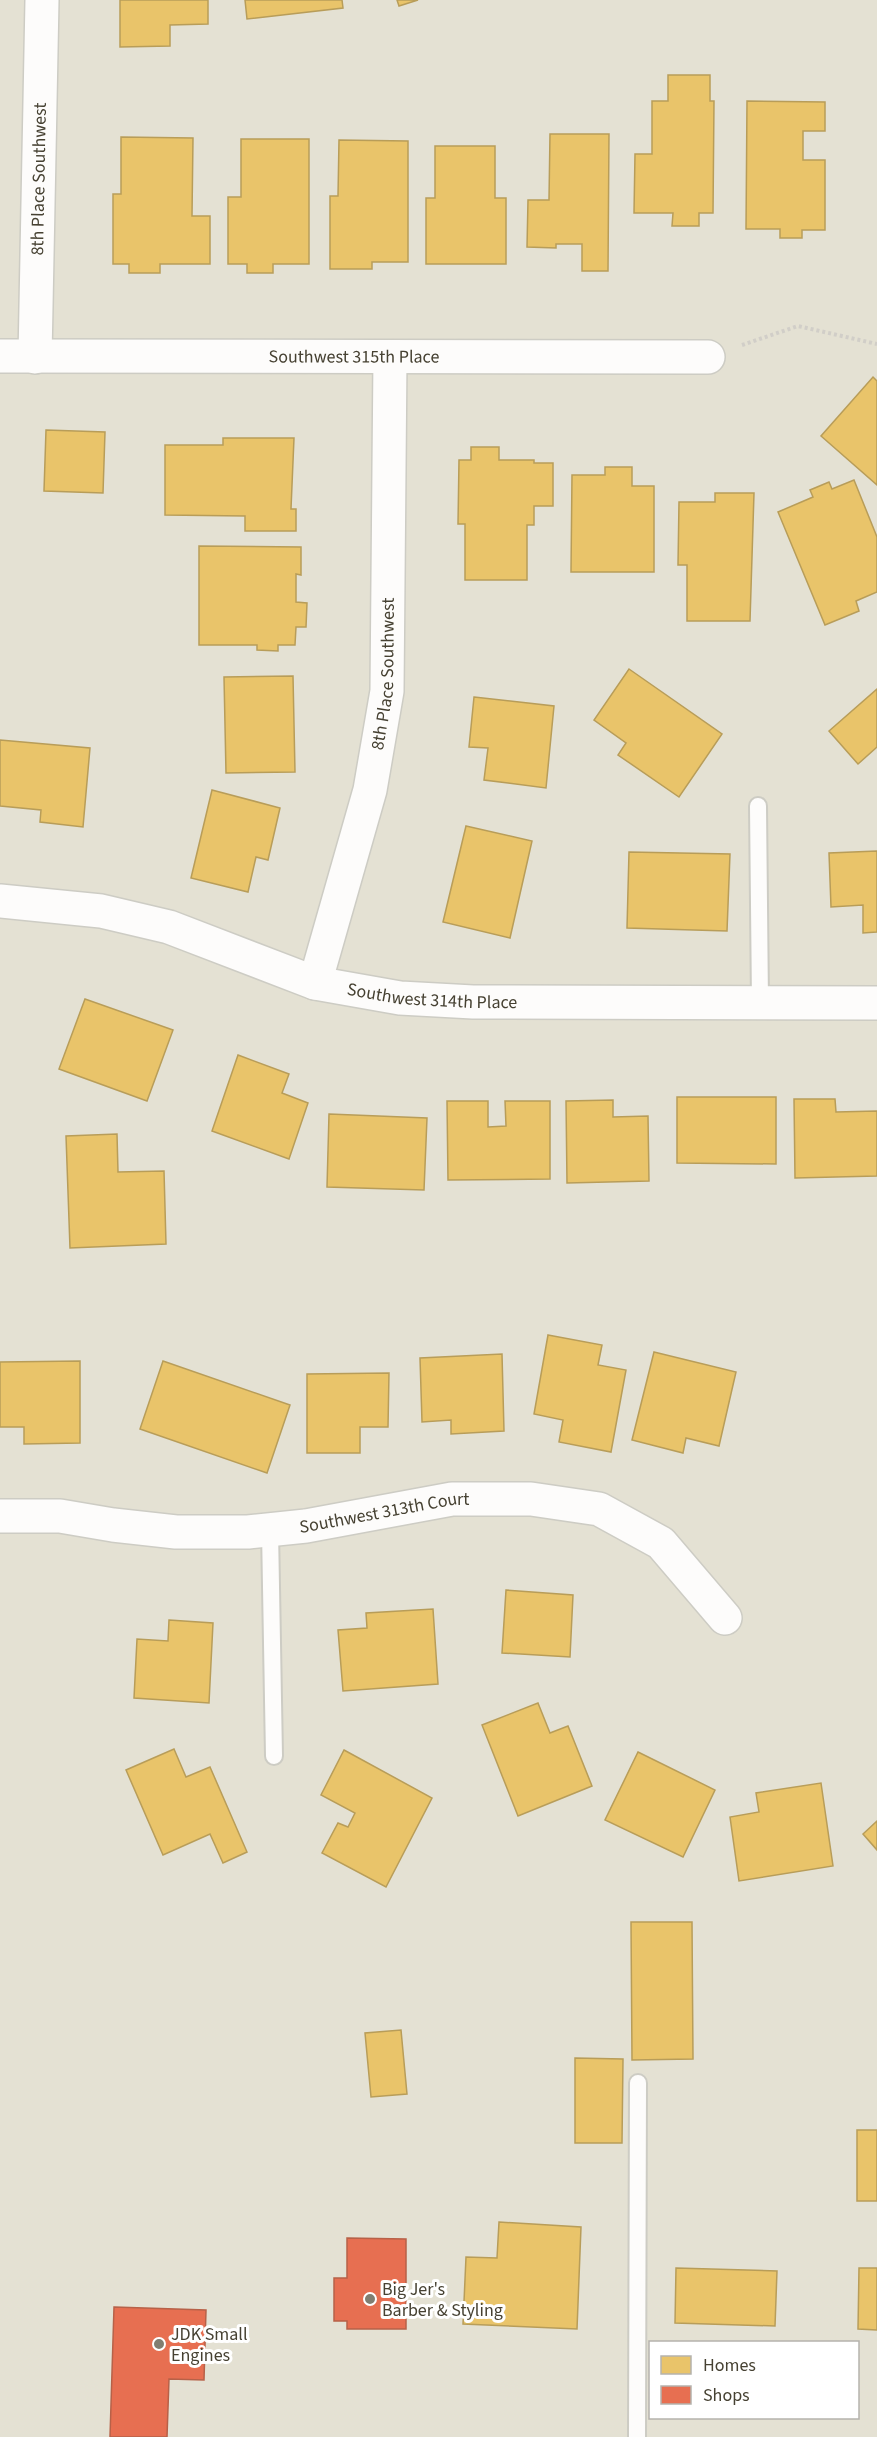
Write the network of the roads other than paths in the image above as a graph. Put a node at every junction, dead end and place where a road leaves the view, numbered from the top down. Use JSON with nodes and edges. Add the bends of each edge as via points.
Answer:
{"nodes":[{"id":1,"x":42,"y":0,"type":"edge"},
{"id":2,"x":0,"y":356,"type":"edge"},
{"id":3,"x":35,"y":357,"type":"junction"},
{"id":4,"x":390,"y":357,"type":"junction"},
{"id":5,"x":708,"y":357,"type":"road end"},
{"id":6,"x":758,"y":806,"type":"dead end"},
{"id":7,"x":0,"y":901,"type":"edge"},
{"id":8,"x":315,"y":983,"type":"junction"},
{"id":9,"x":760,"y":1003,"type":"junction"},
{"id":10,"x":877,"y":1003,"type":"edge"},
{"id":11,"x":0,"y":1516,"type":"edge"},
{"id":12,"x":270,"y":1530,"type":"junction"},
{"id":13,"x":725,"y":1618,"type":"dead end"},
{"id":14,"x":274,"y":1756,"type":"dead end"},
{"id":15,"x":638,"y":2083,"type":"dead end"},
{"id":16,"x":637,"y":2437,"type":"edge"}],
"edges":[{"from":1,"to":3,"type":"street","name":"8th Place Southwest"},
{"from":2,"to":3,"type":"street","name":"Southwest 315th Place"},
{"from":3,"to":4,"type":"street","name":"Southwest 315th Place"},
{"from":4,"to":5,"type":"street","name":"Southwest 315th Place"},
{"from":4,"to":8,"type":"street","name":"8th Place Southwest","via":[[387,691],[370,790]]},
{"from":6,"to":9,"type":"lane"},
{"from":7,"to":8,"type":"street","name":"Southwest 314th Place","via":[[101,911],[169,927]]},
{"from":8,"to":9,"type":"street","name":"Southwest 314th Place","via":[[400,998],[463,1001]]},
{"from":9,"to":10,"type":"street","name":"Southwest 314th Place"},
{"from":11,"to":12,"type":"street","name":"Southwest 313th Court","via":[[60,1516],[176,1532]]},
{"from":12,"to":13,"type":"street","name":"Southwest 313th Court","via":[[452,1499],[531,1499],[599,1509],[662,1544]]},
{"from":12,"to":14,"type":"lane"},
{"from":15,"to":16,"type":"lane"}]}
